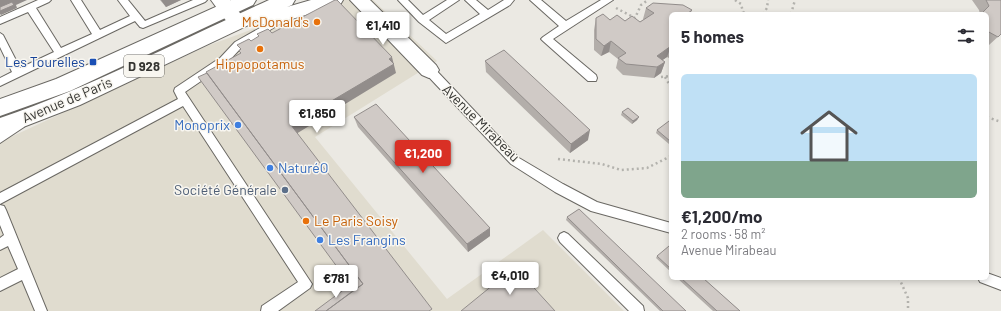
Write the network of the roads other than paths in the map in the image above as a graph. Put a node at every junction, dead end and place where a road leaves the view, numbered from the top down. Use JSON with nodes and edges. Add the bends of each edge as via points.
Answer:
{"nodes":[{"id":1,"x":46,"y":0,"type":"edge"},
{"id":2,"x":76,"y":0,"type":"edge"},
{"id":3,"x":123,"y":0,"type":"edge"},
{"id":4,"x":202,"y":0,"type":"edge"},
{"id":5,"x":247,"y":0,"type":"edge"},
{"id":6,"x":334,"y":0,"type":"edge"},
{"id":7,"x":403,"y":0,"type":"edge"},
{"id":8,"x":454,"y":0,"type":"edge"},
{"id":9,"x":470,"y":0,"type":"edge"},
{"id":10,"x":509,"y":0,"type":"edge"},
{"id":11,"x":535,"y":0,"type":"edge"},
{"id":12,"x":607,"y":1,"type":"edge"},
{"id":13,"x":367,"y":2,"type":"edge"},
{"id":14,"x":289,"y":6,"type":"edge"},
{"id":15,"x":30,"y":7,"type":"junction"},
{"id":16,"x":228,"y":10,"type":"edge"},
{"id":17,"x":487,"y":15,"type":"junction"},
{"id":18,"x":136,"y":17,"type":"junction"},
{"id":19,"x":422,"y":20,"type":"junction"},
{"id":20,"x":0,"y":21,"type":"edge"},
{"id":21,"x":565,"y":26,"type":"junction"},
{"id":22,"x":98,"y":35,"type":"junction"},
{"id":23,"x":206,"y":36,"type":"junction"},
{"id":24,"x":0,"y":37,"type":"edge"},
{"id":25,"x":60,"y":54,"type":"junction"},
{"id":26,"x":429,"y":70,"type":"joint"},
{"id":27,"x":18,"y":74,"type":"junction"},
{"id":28,"x":592,"y":78,"type":"dead end"},
{"id":29,"x":0,"y":82,"type":"edge"},
{"id":30,"x":185,"y":100,"type":"junction"},
{"id":31,"x":0,"y":108,"type":"edge"},
{"id":32,"x":26,"y":119,"type":"junction"},
{"id":33,"x":0,"y":128,"type":"edge"},
{"id":34,"x":0,"y":139,"type":"edge"},
{"id":35,"x":0,"y":199,"type":"edge"},
{"id":36,"x":0,"y":210,"type":"edge"},
{"id":37,"x":669,"y":227,"type":"edge"},
{"id":38,"x":11,"y":238,"type":"junction"},
{"id":39,"x":564,"y":238,"type":"dead end"},
{"id":40,"x":0,"y":244,"type":"edge"},
{"id":41,"x":25,"y":272,"type":"junction"},
{"id":42,"x":989,"y":280,"type":"edge"},
{"id":43,"x":1001,"y":284,"type":"edge"},
{"id":44,"x":0,"y":286,"type":"edge"},
{"id":45,"x":41,"y":311,"type":"edge"},
{"id":46,"x":267,"y":311,"type":"edge"},
{"id":47,"x":638,"y":311,"type":"edge"}],
"edges":[{"from":1,"to":15,"type":"lane"},
{"from":2,"to":22,"type":"lane"},
{"from":3,"to":18,"type":"lane"},
{"from":4,"to":18,"type":"lane","via":[[143,25]]},
{"from":5,"to":16,"type":"main road","name":"Avenue de Paris","number":"D 928"},
{"from":6,"to":14,"type":"main road"},
{"from":7,"to":19,"type":"lane"},
{"from":8,"to":19,"type":"lane"},
{"from":9,"to":17,"type":"lane"},
{"from":10,"to":17,"type":"lane"},
{"from":11,"to":21,"type":"lane"},
{"from":12,"to":21,"type":"lane"},
{"from":13,"to":26,"type":"main road","name":"Avenue Mirabeau"},
{"from":14,"to":16,"type":"main road","name":"Avenue de Paris","number":"D 928"},
{"from":14,"to":23,"type":"main road"},
{"from":14,"to":30,"type":"lane","via":[[238,45],[223,61],[178,91]]},
{"from":15,"to":20,"type":"lane"},
{"from":15,"to":25,"type":"lane"},
{"from":16,"to":23,"type":"main road","name":"Avenue de Paris","number":"D 928"},
{"from":16,"to":31,"type":"main road","name":"Avenue de Paris","number":"D 928","via":[[63,85]]},
{"from":17,"to":19,"type":"lane","via":[[446,39]]},
{"from":18,"to":22,"type":"lane"},
{"from":21,"to":28,"type":"lane","via":[[546,39]]},
{"from":22,"to":25,"type":"lane"},
{"from":23,"to":32,"type":"main road","name":"Avenue de Paris","number":"D 928"},
{"from":24,"to":27,"type":"lane"},
{"from":25,"to":27,"type":"lane"},
{"from":26,"to":37,"type":"lane","name":"Avenue Mirabeau","via":[[516,161],[595,207]]},
{"from":27,"to":29,"type":"lane"},
{"from":30,"to":35,"type":"lane"},
{"from":30,"to":46,"type":"lane","via":[[306,284]]},
{"from":32,"to":33,"type":"main road","name":"Avenue de Paris","number":"D 928"},
{"from":32,"to":34,"type":"lane"},
{"from":36,"to":38,"type":"lane"},
{"from":38,"to":40,"type":"lane"},
{"from":38,"to":41,"type":"lane"},
{"from":39,"to":47,"type":"lane"},
{"from":41,"to":44,"type":"lane"},
{"from":41,"to":45,"type":"lane"},
{"from":42,"to":43,"type":"lane"}]}
